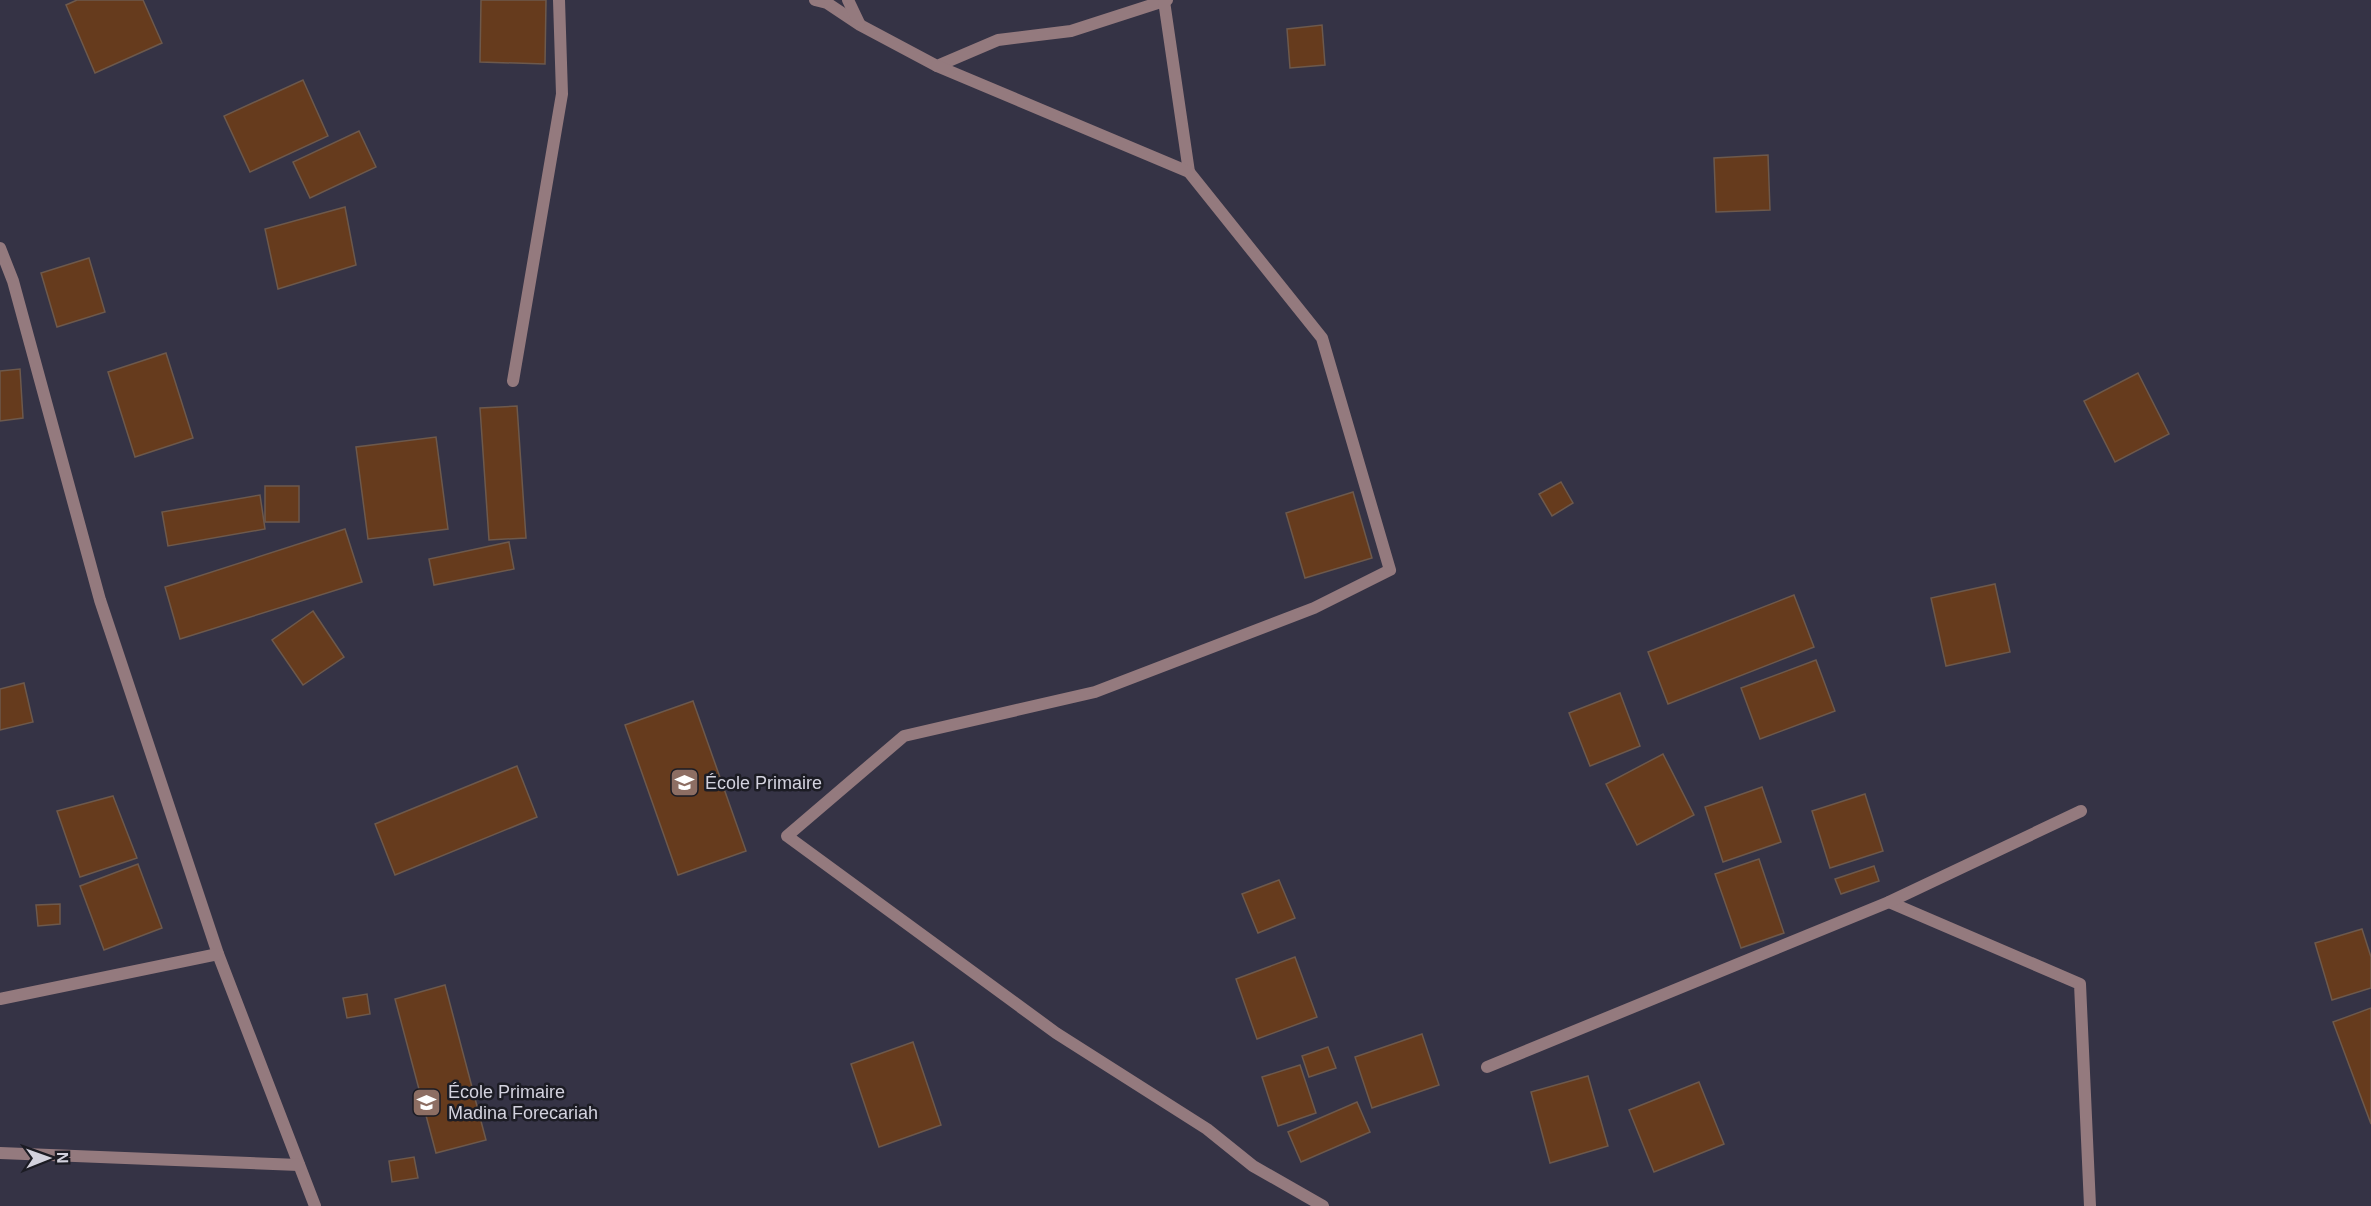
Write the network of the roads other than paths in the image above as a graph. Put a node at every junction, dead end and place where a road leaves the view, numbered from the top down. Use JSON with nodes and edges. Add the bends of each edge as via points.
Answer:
{"nodes":[{"id":1,"x":558,"y":0,"type":"edge"},
{"id":2,"x":815,"y":0,"type":"edge"},
{"id":3,"x":848,"y":0,"type":"edge"},
{"id":4,"x":1166,"y":1,"type":"edge"},
{"id":5,"x":860,"y":25,"type":"junction"},
{"id":6,"x":937,"y":66,"type":"junction"},
{"id":7,"x":1189,"y":172,"type":"junction"},
{"id":8,"x":0,"y":248,"type":"edge"},
{"id":9,"x":513,"y":381,"type":"dead end"},
{"id":10,"x":2081,"y":811,"type":"dead end"},
{"id":11,"x":1889,"y":902,"type":"junction"},
{"id":12,"x":218,"y":954,"type":"junction"},
{"id":13,"x":0,"y":999,"type":"edge"},
{"id":14,"x":1487,"y":1067,"type":"dead end"},
{"id":15,"x":0,"y":1153,"type":"edge"},
{"id":16,"x":299,"y":1165,"type":"junction"},
{"id":17,"x":315,"y":1206,"type":"edge"},
{"id":18,"x":1323,"y":1206,"type":"edge"},
{"id":19,"x":2090,"y":1206,"type":"edge"}],
"edges":[{"from":1,"to":9,"type":"street","via":[[562,94]]},
{"from":2,"to":5,"type":"street","via":[[827,3]]},
{"from":3,"to":5,"type":"street"},
{"from":4,"to":6,"type":"street","via":[[1071,30],[998,40]]},
{"from":4,"to":7,"type":"street"},
{"from":5,"to":6,"type":"street"},
{"from":6,"to":7,"type":"street"},
{"from":7,"to":18,"type":"street","via":[[1322,338],[1390,570],[1314,608],[1095,692],[904,736],[787,836],[1056,1033],[1207,1129],[1252,1166]]},
{"from":8,"to":12,"type":"street","via":[[13,281],[100,600]]},
{"from":10,"to":11,"type":"street"},
{"from":11,"to":14,"type":"street"},
{"from":11,"to":19,"type":"street","via":[[2080,984]]},
{"from":12,"to":13,"type":"street"},
{"from":12,"to":16,"type":"street"},
{"from":15,"to":16,"type":"street"},
{"from":16,"to":17,"type":"street"}]}
